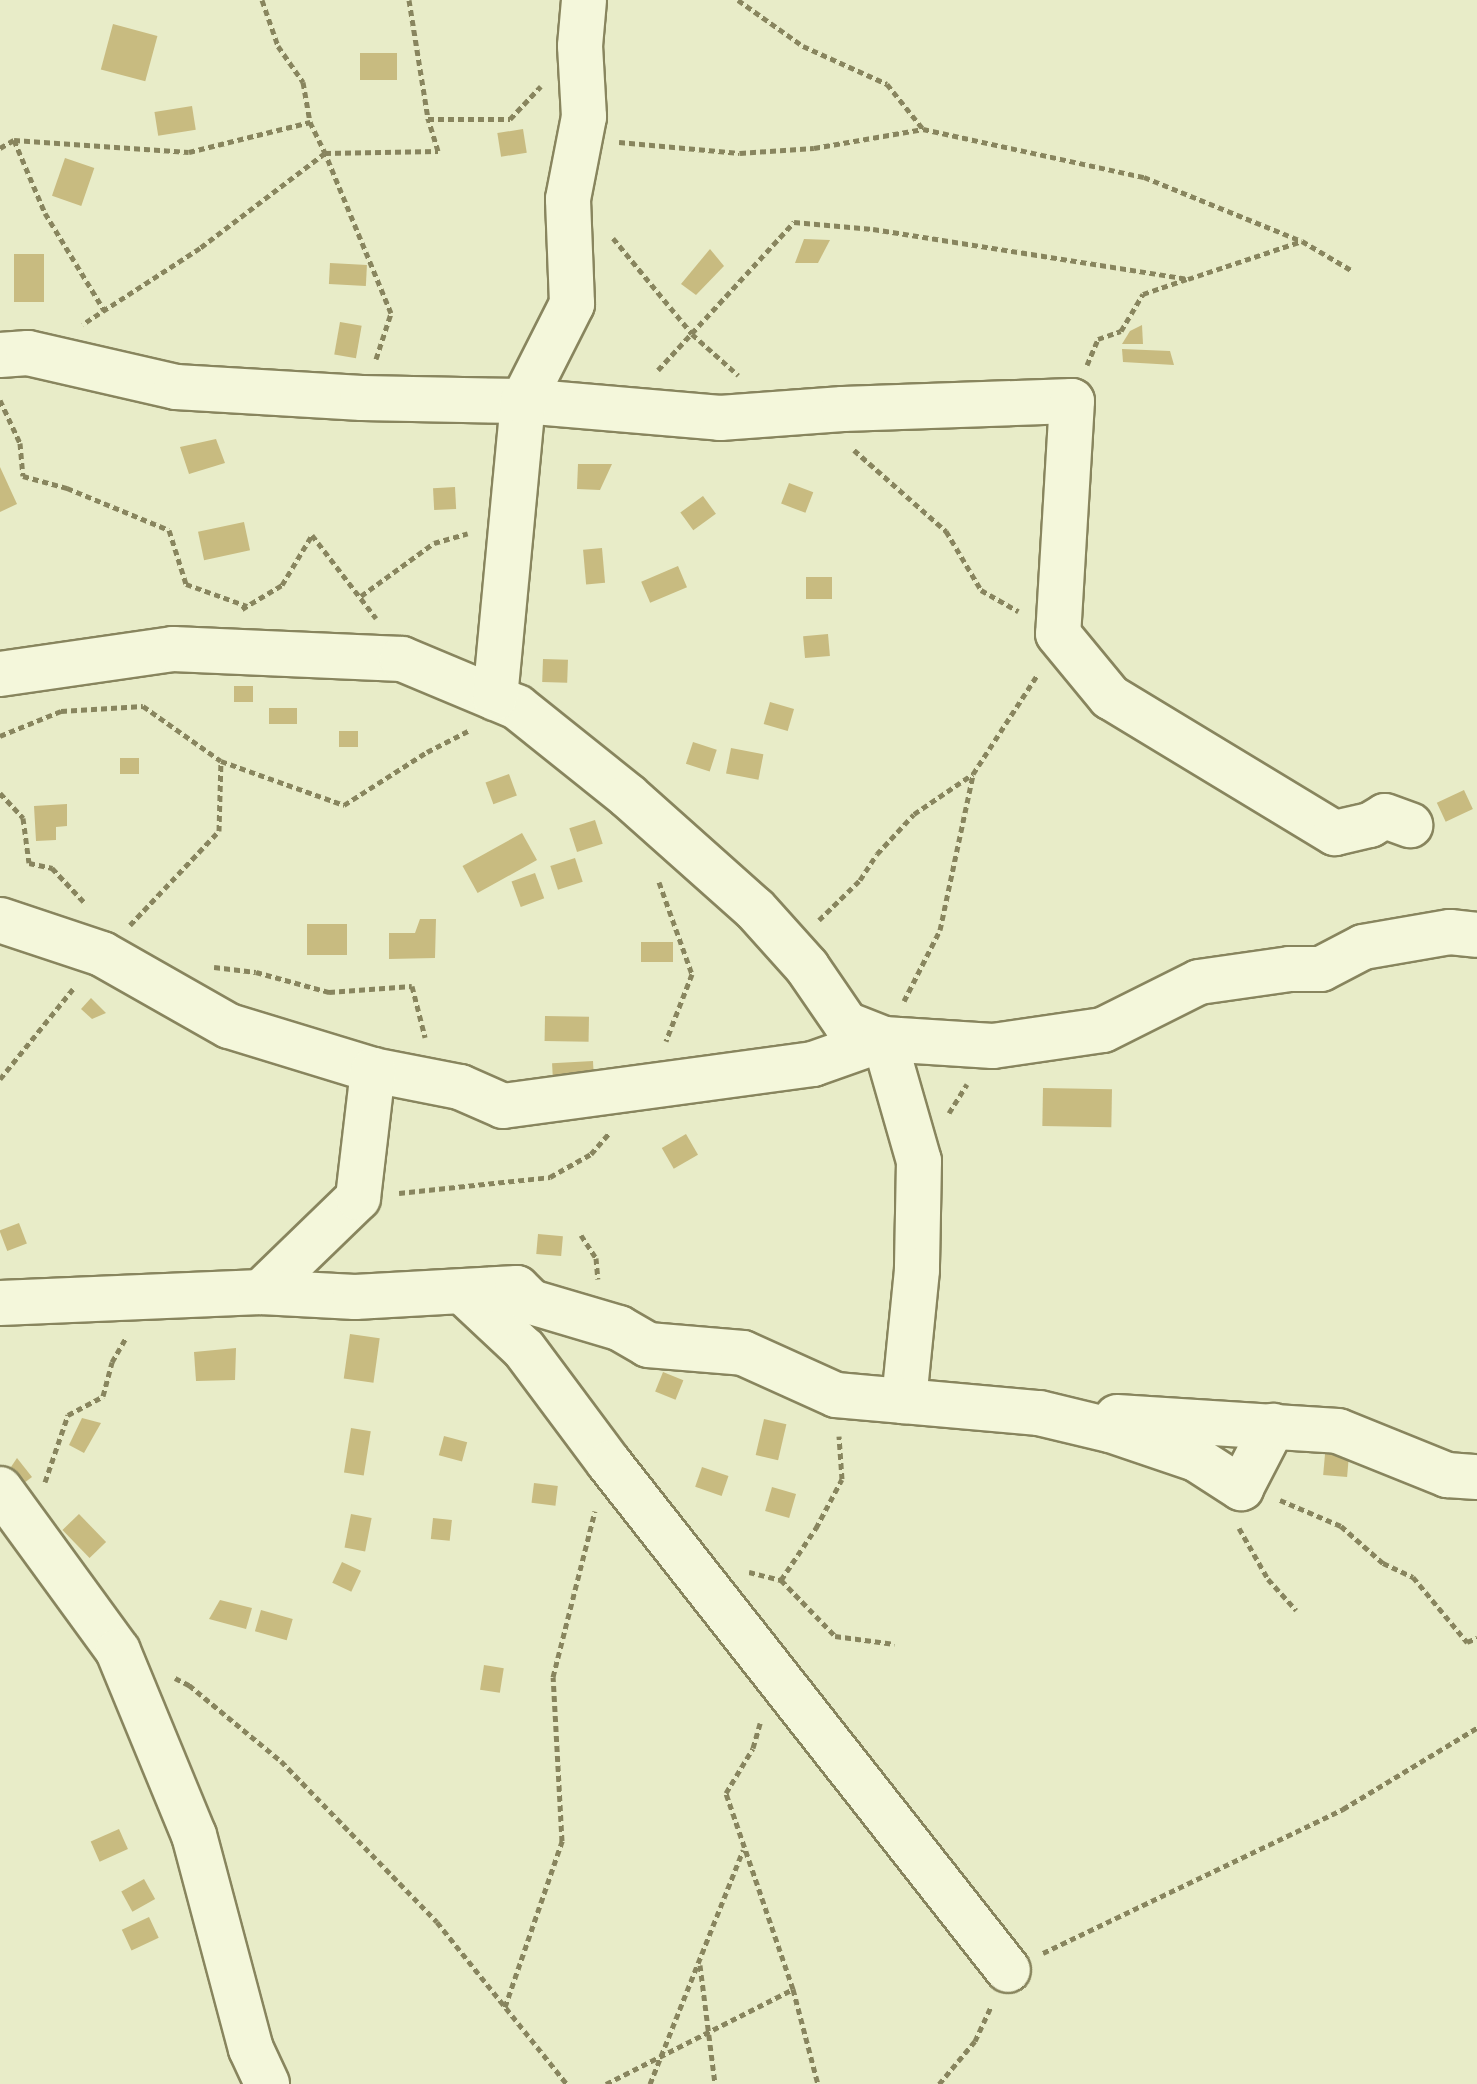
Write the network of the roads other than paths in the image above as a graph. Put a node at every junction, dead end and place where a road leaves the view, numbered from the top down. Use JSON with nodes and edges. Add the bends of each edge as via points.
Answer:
{"nodes":[{"id":1,"x":584,"y":0,"type":"edge"},
{"id":2,"x":20,"y":355,"type":"edge"},
{"id":3,"x":523,"y":401,"type":"junction"},
{"id":4,"x":0,"y":674,"type":"edge"},
{"id":5,"x":506,"y":702,"type":"junction"},
{"id":6,"x":1410,"y":825,"type":"dead end"},
{"id":7,"x":0,"y":920,"type":"edge"},
{"id":8,"x":1477,"y":935,"type":"edge"},
{"id":9,"x":884,"y":1039,"type":"junction"},
{"id":10,"x":373,"y":1070,"type":"junction"},
{"id":11,"x":261,"y":1292,"type":"junction"},
{"id":12,"x":463,"y":1292,"type":"junction"},
{"id":13,"x":0,"y":1303,"type":"edge"},
{"id":14,"x":904,"y":1401,"type":"junction"},
{"id":15,"x":1039,"y":1413,"type":"junction"},
{"id":16,"x":1273,"y":1426,"type":"junction"},
{"id":17,"x":1477,"y":1477,"type":"edge"},
{"id":18,"x":8,"y":1498,"type":"edge"},
{"id":19,"x":1008,"y":1970,"type":"road end"},
{"id":20,"x":267,"y":2084,"type":"edge"}],
"edges":[{"from":1,"to":3,"type":"street","via":[[584,117],[568,199],[572,304]]},
{"from":2,"to":3,"type":"street","via":[[176,387]]},
{"from":3,"to":5,"type":"street","via":[[511,519]]},
{"from":3,"to":6,"type":"street","via":[[720,418],[1072,401],[1058,634],[1110,697],[1335,833],[1385,816]]},
{"from":4,"to":5,"type":"street","via":[[173,649],[402,659]]},
{"from":5,"to":9,"type":"street","via":[[628,796],[755,909],[807,967],[846,1024]]},
{"from":7,"to":10,"type":"street","via":[[102,954],[229,1026]]},
{"from":8,"to":9,"type":"street","via":[[1450,932],[1363,947],[1321,969],[1199,982],[1103,1030],[993,1046]]},
{"from":9,"to":10,"type":"street","via":[[813,1064],[503,1106],[460,1087]]},
{"from":9,"to":14,"type":"street","via":[[919,1161],[917,1270]]},
{"from":10,"to":11,"type":"street","via":[[358,1198]]},
{"from":11,"to":12,"type":"street","via":[[355,1297]]},
{"from":11,"to":13,"type":"street"},
{"from":12,"to":14,"type":"street","via":[[517,1288],[531,1302],[619,1328],[648,1345],[743,1353],[836,1395]]},
{"from":12,"to":19,"type":"street","via":[[524,1349]]},
{"from":14,"to":15,"type":"street"},
{"from":15,"to":16,"type":"street"},
{"from":15,"to":16,"type":"street","via":[[1196,1459],[1241,1488]]},
{"from":16,"to":17,"type":"street","via":[[1338,1431],[1447,1475]]},
{"from":18,"to":20,"type":"street","via":[[118,1651],[194,1835],[251,2049]]}]}
